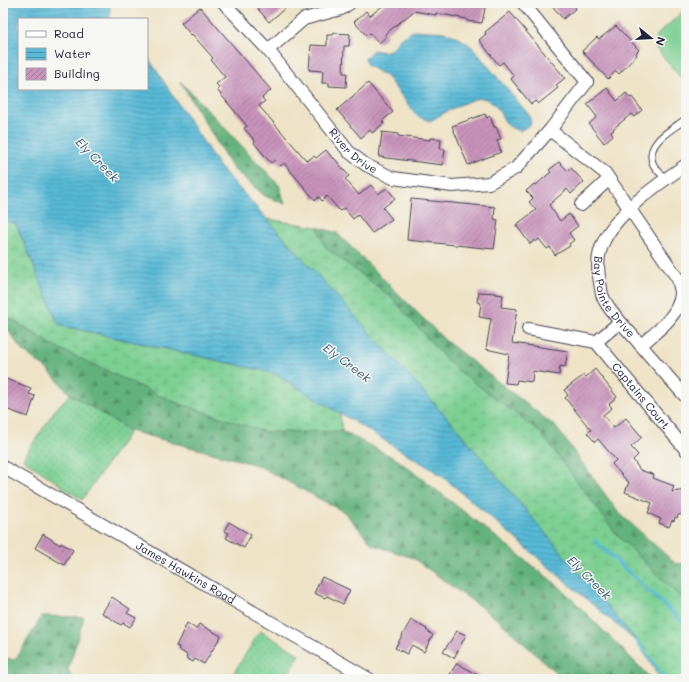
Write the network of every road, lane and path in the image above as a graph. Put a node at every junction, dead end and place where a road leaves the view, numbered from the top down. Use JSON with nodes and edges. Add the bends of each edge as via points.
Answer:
{"nodes":[{"id":1,"x":224,"y":3,"type":"edge"},
{"id":2,"x":350,"y":3,"type":"edge"},
{"id":3,"x":523,"y":3,"type":"edge"},
{"id":4,"x":268,"y":50,"type":"junction"},
{"id":5,"x":686,"y":119,"type":"edge"},
{"id":6,"x":550,"y":130,"type":"junction"},
{"id":7,"x":685,"y":167,"type":"edge"},
{"id":8,"x":609,"y":178,"type":"junction"},
{"id":9,"x":665,"y":178,"type":"junction"},
{"id":10,"x":581,"y":205,"type":"dead end"},
{"id":11,"x":629,"y":209,"type":"junction"},
{"id":12,"x":620,"y":322,"type":"junction"},
{"id":13,"x":528,"y":329,"type":"dead end"},
{"id":14,"x":596,"y":342,"type":"junction"},
{"id":15,"x":641,"y":345,"type":"junction"},
{"id":16,"x":686,"y":397,"type":"edge"},
{"id":17,"x":686,"y":450,"type":"edge"},
{"id":18,"x":3,"y":467,"type":"edge"},
{"id":19,"x":369,"y":679,"type":"edge"}],
"edges":[{"from":1,"to":4,"type":"street","name":"River Drive"},
{"from":2,"to":4,"type":"street","via":[[341,9],[304,19]]},
{"from":3,"to":6,"type":"street","name":"River Drive","via":[[587,82]]},
{"from":4,"to":6,"type":"street","name":"River Drive","via":[[349,152],[366,165],[393,178],[452,186],[489,183],[516,168]]},
{"from":5,"to":9,"type":"lane","via":[[656,142],[651,151],[652,162]]},
{"from":6,"to":8,"type":"street"},
{"from":7,"to":9,"type":"street","name":"Bay Pointe Drive"},
{"from":8,"to":10,"type":"street"},
{"from":8,"to":11,"type":"street"},
{"from":9,"to":11,"type":"street","name":"Bay Pointe Drive"},
{"from":11,"to":12,"type":"street","name":"Bay Pointe Drive","via":[[609,232],[598,259],[602,297]]},
{"from":11,"to":15,"type":"street","via":[[678,279],[681,292],[676,309],[664,325]]},
{"from":12,"to":14,"type":"street"},
{"from":12,"to":15,"type":"street","name":"Bay Pointe Drive"},
{"from":13,"to":14,"type":"street"},
{"from":14,"to":17,"type":"street","name":"Captains Court"},
{"from":15,"to":16,"type":"street","name":"Bay Pointe Drive"},
{"from":18,"to":19,"type":"street","name":"James Hawkins Road"}]}
